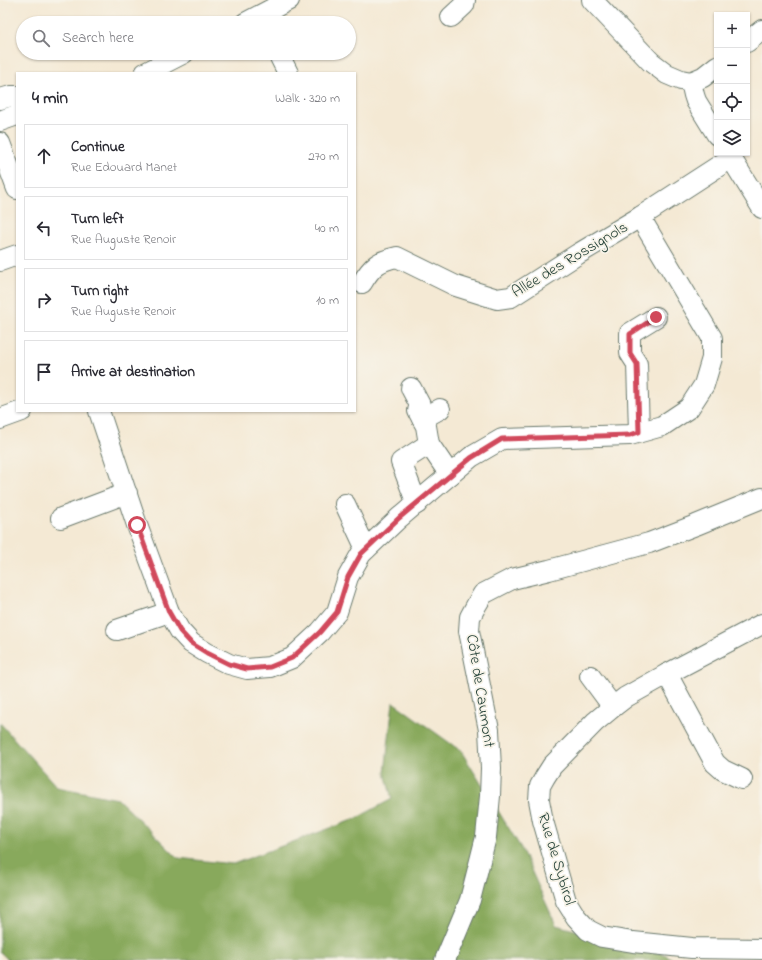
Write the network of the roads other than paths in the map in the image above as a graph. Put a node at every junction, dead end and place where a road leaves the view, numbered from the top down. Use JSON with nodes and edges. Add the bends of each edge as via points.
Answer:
{"nodes":[{"id":1,"x":465,"y":0,"type":"edge"},
{"id":2,"x":592,"y":0,"type":"edge"},
{"id":3,"x":281,"y":2,"type":"edge"},
{"id":4,"x":263,"y":16,"type":"edge"},
{"id":5,"x":451,"y":17,"type":"dead end"},
{"id":6,"x":762,"y":30,"type":"edge"},
{"id":7,"x":750,"y":40,"type":"edge"},
{"id":8,"x":282,"y":60,"type":"edge"},
{"id":9,"x":179,"y":61,"type":"edge"},
{"id":10,"x":714,"y":68,"type":"edge"},
{"id":11,"x":147,"y":72,"type":"edge"},
{"id":12,"x":288,"y":72,"type":"edge"},
{"id":13,"x":690,"y":82,"type":"junction"},
{"id":14,"x":16,"y":96,"type":"edge"},
{"id":15,"x":0,"y":99,"type":"edge"},
{"id":16,"x":16,"y":116,"type":"edge"},
{"id":17,"x":0,"y":121,"type":"edge"},
{"id":18,"x":714,"y":130,"type":"edge"},
{"id":19,"x":0,"y":143,"type":"edge"},
{"id":20,"x":730,"y":156,"type":"edge"},
{"id":21,"x":16,"y":186,"type":"edge"},
{"id":22,"x":762,"y":208,"type":"edge"},
{"id":23,"x":640,"y":217,"type":"junction"},
{"id":24,"x":16,"y":255,"type":"edge"},
{"id":25,"x":0,"y":261,"type":"edge"},
{"id":26,"x":362,"y":283,"type":"dead end"},
{"id":27,"x":656,"y":317,"type":"dead end"},
{"id":28,"x":411,"y":388,"type":"dead end"},
{"id":29,"x":440,"y":409,"type":"dead end"},
{"id":30,"x":19,"y":412,"type":"edge"},
{"id":31,"x":99,"y":412,"type":"edge"},
{"id":32,"x":0,"y":419,"type":"edge"},
{"id":33,"x":422,"y":419,"type":"junction"},
{"id":34,"x":639,"y":432,"type":"junction"},
{"id":35,"x":429,"y":444,"type":"junction"},
{"id":36,"x":450,"y":475,"type":"junction"},
{"id":37,"x":127,"y":493,"type":"junction"},
{"id":38,"x":762,"y":498,"type":"edge"},
{"id":39,"x":346,"y":504,"type":"dead end"},
{"id":40,"x":417,"y":504,"type":"junction"},
{"id":41,"x":61,"y":518,"type":"dead end"},
{"id":42,"x":366,"y":549,"type":"junction"},
{"id":43,"x":169,"y":612,"type":"junction"},
{"id":44,"x":762,"y":624,"type":"edge"},
{"id":45,"x":117,"y":630,"type":"dead end"},
{"id":46,"x":667,"y":674,"type":"junction"},
{"id":47,"x":590,"y":676,"type":"dead end"},
{"id":48,"x":612,"y":706,"type":"junction"},
{"id":49,"x":742,"y":779,"type":"dead end"},
{"id":50,"x":762,"y":949,"type":"edge"},
{"id":51,"x":445,"y":960,"type":"edge"}],
"edges":[{"from":1,"to":5,"type":"street","via":[[464,5]]},
{"from":2,"to":13,"type":"street","via":[[651,62],[667,74]]},
{"from":3,"to":4,"type":"street"},
{"from":6,"to":7,"type":"street"},
{"from":8,"to":12,"type":"street"},
{"from":9,"to":11,"type":"street"},
{"from":10,"to":13,"type":"street","via":[[703,77]]},
{"from":13,"to":18,"type":"street","via":[[696,101]]},
{"from":14,"to":15,"type":"street"},
{"from":16,"to":17,"type":"street"},
{"from":19,"to":21,"type":"street"},
{"from":20,"to":22,"type":"street"},
{"from":20,"to":23,"type":"street","name":"Allée des Rossignols"},
{"from":23,"to":26,"type":"street","name":"Allée des Rossignols","via":[[511,297],[497,299],[456,286],[397,257],[375,266]]},
{"from":23,"to":34,"type":"street","via":[[712,338],[712,358],[704,385],[689,408],[662,426]]},
{"from":24,"to":25,"type":"street"},
{"from":27,"to":34,"type":"street","via":[[630,334],[630,353],[637,364]]},
{"from":28,"to":33,"type":"street","via":[[420,405],[418,411]]},
{"from":29,"to":33,"type":"street"},
{"from":30,"to":32,"type":"street"},
{"from":31,"to":37,"type":"street"},
{"from":33,"to":35,"type":"street"},
{"from":34,"to":36,"type":"street","via":[[630,435],[502,439],[471,458]]},
{"from":35,"to":36,"type":"street"},
{"from":35,"to":40,"type":"street","via":[[401,462]]},
{"from":36,"to":40,"type":"street"},
{"from":37,"to":41,"type":"street"},
{"from":37,"to":43,"type":"street"},
{"from":38,"to":51,"type":"street","name":"Côte de Caumont","via":[[649,543],[512,579],[484,594],[477,604],[470,617],[469,631],[489,730],[491,768],[486,837],[470,900]]},
{"from":39,"to":42,"type":"street"},
{"from":40,"to":42,"type":"street"},
{"from":42,"to":43,"type":"street","via":[[348,577],[337,612],[292,658],[270,667],[247,669],[229,664],[207,653],[191,643],[180,631]]},
{"from":43,"to":45,"type":"street"},
{"from":44,"to":46,"type":"street","name":"Rue de Sybirol"},
{"from":46,"to":48,"type":"street","name":"Rue de Sybirol"},
{"from":46,"to":49,"type":"street","via":[[715,763]]},
{"from":47,"to":48,"type":"street"},
{"from":48,"to":50,"type":"street","name":"Rue de Sybirol","via":[[552,766],[540,786],[539,800],[543,821],[566,901],[588,930],[602,937],[692,948]]}]}
